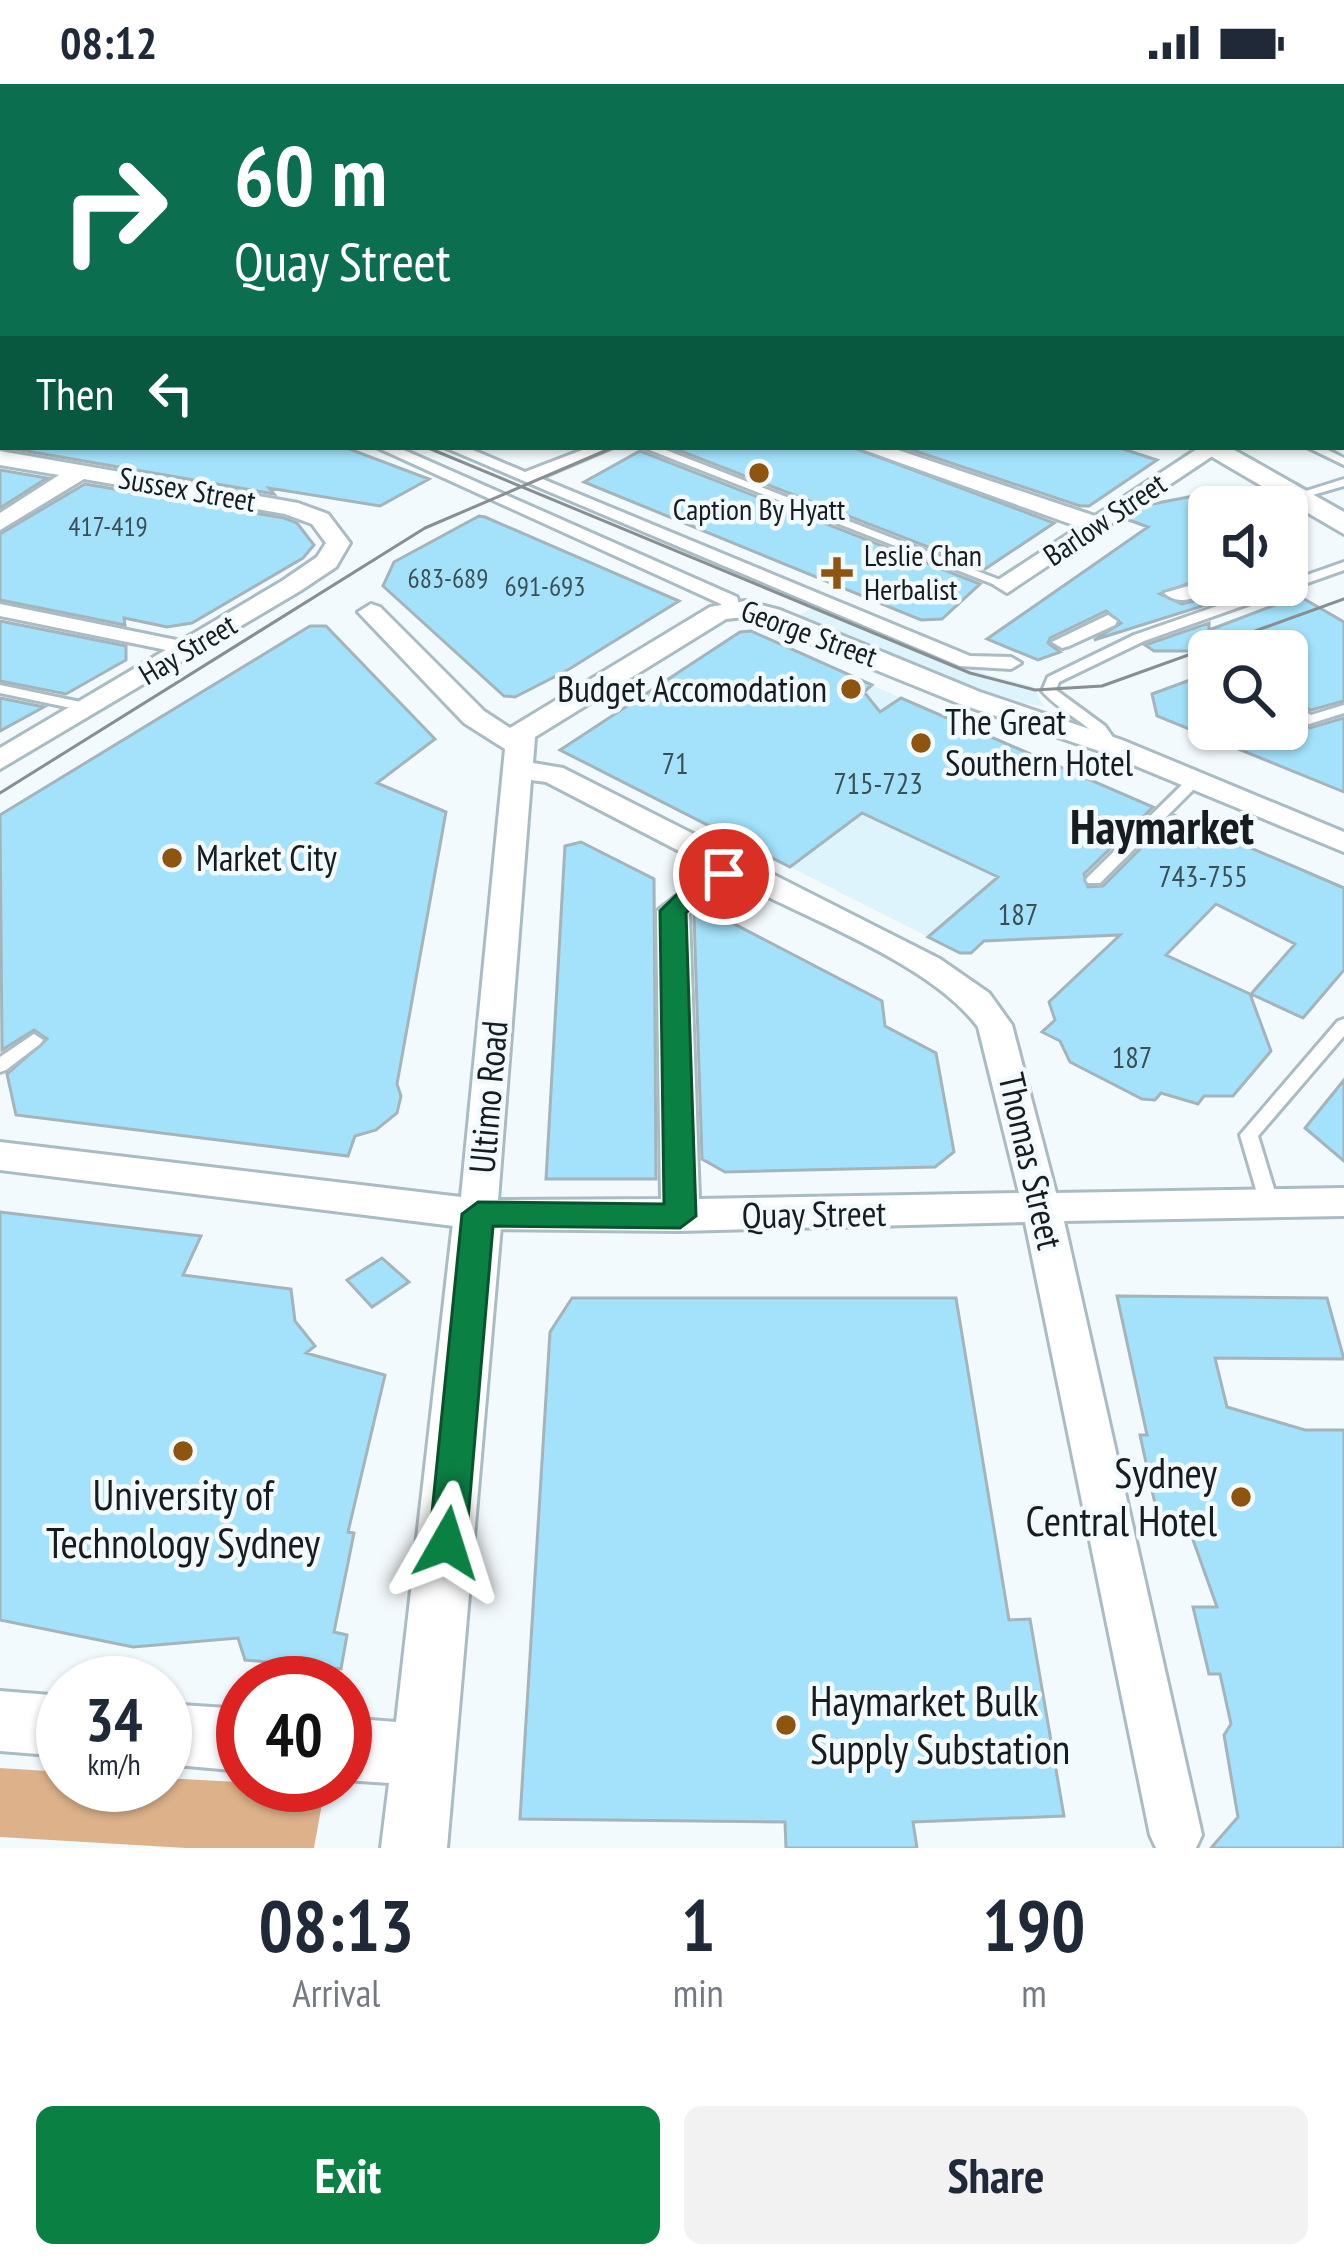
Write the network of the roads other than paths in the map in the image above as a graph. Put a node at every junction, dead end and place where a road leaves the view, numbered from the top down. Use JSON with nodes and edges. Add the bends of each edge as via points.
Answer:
{"nodes":[{"id":1,"x":392,"y":450,"type":"edge"},
{"id":2,"x":459,"y":450,"type":"edge"},
{"id":3,"x":597,"y":450,"type":"edge"},
{"id":4,"x":656,"y":450,"type":"edge"},
{"id":5,"x":876,"y":450,"type":"edge"},
{"id":6,"x":1218,"y":453,"type":"edge"},
{"id":7,"x":0,"y":458,"type":"edge"},
{"id":8,"x":81,"y":471,"type":"junction"},
{"id":9,"x":526,"y":477,"type":"junction"},
{"id":10,"x":1344,"y":482,"type":"edge"},
{"id":11,"x":1265,"y":486,"type":"edge"},
{"id":12,"x":1308,"y":496,"type":"edge"},
{"id":13,"x":1344,"y":502,"type":"edge"},
{"id":14,"x":1308,"y":503,"type":"edge"},
{"id":15,"x":1308,"y":511,"type":"edge"},
{"id":16,"x":0,"y":523,"type":"edge"},
{"id":17,"x":1308,"y":524,"type":"edge"},
{"id":18,"x":1097,"y":525,"type":"junction"},
{"id":19,"x":1344,"y":525,"type":"edge"},
{"id":20,"x":327,"y":562,"type":"joint"},
{"id":21,"x":1344,"y":563,"type":"edge"},
{"id":22,"x":1003,"y":588,"type":"joint"},
{"id":23,"x":1173,"y":592,"type":"dead end"},
{"id":24,"x":1188,"y":594,"type":"edge"},
{"id":25,"x":730,"y":609,"type":"junction"},
{"id":26,"x":0,"y":610,"type":"edge"},
{"id":27,"x":371,"y":612,"type":"dead end"},
{"id":28,"x":1108,"y":621,"type":"dead end"},
{"id":29,"x":1062,"y":642,"type":"dead end"},
{"id":30,"x":191,"y":649,"type":"junction"},
{"id":31,"x":1012,"y":663,"type":"dead end"},
{"id":32,"x":0,"y":689,"type":"edge"},
{"id":33,"x":90,"y":708,"type":"junction"},
{"id":34,"x":1344,"y":710,"type":"edge"},
{"id":35,"x":1308,"y":719,"type":"edge"},
{"id":36,"x":1112,"y":746,"type":"junction"},
{"id":37,"x":517,"y":757,"type":"junction"},
{"id":38,"x":0,"y":760,"type":"edge"},
{"id":39,"x":1194,"y":781,"type":"junction"},
{"id":40,"x":1344,"y":843,"type":"edge"},
{"id":41,"x":749,"y":874,"type":"junction"},
{"id":42,"x":1094,"y":880,"type":"dead end"},
{"id":43,"x":1344,"y":1025,"type":"edge"},
{"id":44,"x":34,"y":1040,"type":"dead end"},
{"id":45,"x":0,"y":1066,"type":"edge"},
{"id":46,"x":0,"y":1156,"type":"edge"},
{"id":47,"x":1344,"y":1202,"type":"edge"},
{"id":48,"x":1269,"y":1205,"type":"junction"},
{"id":49,"x":1043,"y":1211,"type":"junction"},
{"id":50,"x":478,"y":1214,"type":"junction"},
{"id":51,"x":680,"y":1216,"type":"junction"},
{"id":52,"x":0,"y":1720,"type":"edge"},
{"id":53,"x":36,"y":1723,"type":"edge"},
{"id":54,"x":372,"y":1751,"type":"edge"},
{"id":55,"x":425,"y":1755,"type":"junction"},
{"id":56,"x":1176,"y":1835,"type":"dead end"},
{"id":57,"x":414,"y":1848,"type":"edge"}],
"edges":[{"from":1,"to":25,"type":"street","name":"George Street","via":[[730,601]]},
{"from":2,"to":9,"type":"street","name":"George Street"},
{"from":3,"to":9,"type":"street"},
{"from":4,"to":22,"type":"lane"},
{"from":5,"to":18,"type":"street"},
{"from":6,"to":11,"type":"street"},
{"from":6,"to":18,"type":"street","name":"Barlow Street"},
{"from":7,"to":8,"type":"street","name":"Sussex Street"},
{"from":8,"to":16,"type":"street"},
{"from":8,"to":20,"type":"street","name":"Sussex Street","via":[[312,515],[338,543]]},
{"from":9,"to":31,"type":"street","name":"George Street","via":[[967,662]]},
{"from":10,"to":12,"type":"lane"},
{"from":13,"to":14,"type":"street"},
{"from":15,"to":19,"type":"street"},
{"from":17,"to":21,"type":"street"},
{"from":18,"to":22,"type":"street","name":"Barlow Street"},
{"from":20,"to":30,"type":"street","name":"Hay Street"},
{"from":21,"to":36,"type":"lane","name":"George Street","via":[[1092,657],[1052,680],[1049,691]]},
{"from":23,"to":24,"type":"street"},
{"from":25,"to":36,"type":"street","name":"George Street","via":[[772,615],[988,705]]},
{"from":25,"to":37,"type":"street","via":[[523,731]]},
{"from":26,"to":30,"type":"street"},
{"from":27,"to":37,"type":"street","name":"Thomas Street"},
{"from":28,"to":29,"type":"street"},
{"from":30,"to":33,"type":"street","name":"Hay Street"},
{"from":32,"to":33,"type":"lane"},
{"from":33,"to":38,"type":"street","name":"Hay Street"},
{"from":34,"to":35,"type":"lane"},
{"from":36,"to":39,"type":"street","name":"George Street"},
{"from":37,"to":41,"type":"street","name":"Thomas Street"},
{"from":37,"to":50,"type":"street","name":"Ultimo Road"},
{"from":39,"to":40,"type":"street","name":"George Street"},
{"from":39,"to":42,"type":"lane"},
{"from":41,"to":49,"type":"street","name":"Thomas Street","via":[[977,1001],[1004,1045]]},
{"from":41,"to":51,"type":"street","via":[[716,877],[673,911]]},
{"from":43,"to":48,"type":"lane","via":[[1250,1135]]},
{"from":44,"to":45,"type":"lane"},
{"from":46,"to":50,"type":"street","name":"Quay Street"},
{"from":47,"to":48,"type":"street","name":"Quay Street"},
{"from":48,"to":49,"type":"street","name":"Quay Street"},
{"from":49,"to":51,"type":"street","name":"Quay Street"},
{"from":49,"to":56,"type":"street","name":"Thomas Street"},
{"from":50,"to":51,"type":"street","name":"Quay Street"},
{"from":50,"to":55,"type":"street","name":"Ultimo Road"},
{"from":52,"to":53,"type":"street"},
{"from":54,"to":55,"type":"street"},
{"from":55,"to":57,"type":"street","name":"Ultimo Road"}]}
